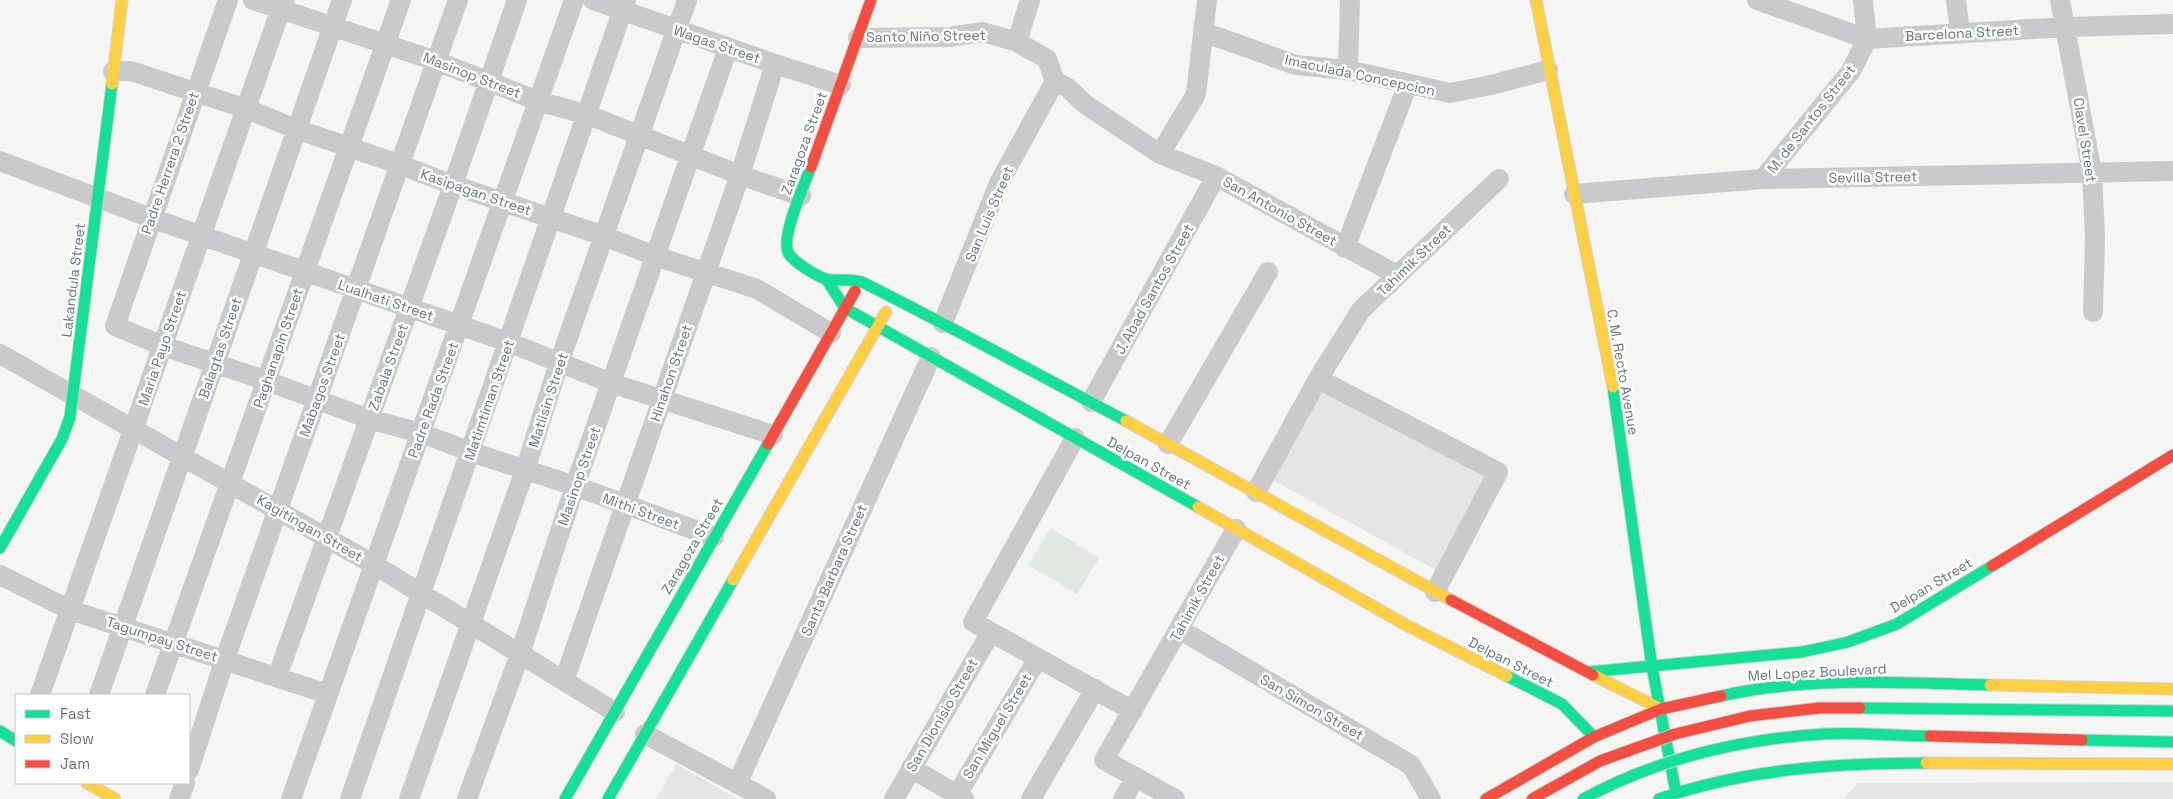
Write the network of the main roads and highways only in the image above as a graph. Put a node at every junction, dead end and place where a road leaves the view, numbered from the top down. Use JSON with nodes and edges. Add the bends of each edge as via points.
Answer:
{"nodes":[{"id":1,"x":122,"y":0,"type":"edge"},
{"id":2,"x":871,"y":0,"type":"edge"},
{"id":3,"x":1536,"y":0,"type":"edge"},
{"id":4,"x":826,"y":279,"type":"junction"},
{"id":5,"x":860,"y":281,"type":"junction"},
{"id":6,"x":894,"y":298,"type":"junction"},
{"id":7,"x":845,"y":308,"type":"junction"},
{"id":8,"x":878,"y":326,"type":"junction"},
{"id":9,"x":2173,"y":455,"type":"edge"},
{"id":10,"x":0,"y":548,"type":"edge"},
{"id":11,"x":1691,"y":662,"type":"junction"},
{"id":12,"x":1652,"y":667,"type":"junction"},
{"id":13,"x":1714,"y":671,"type":"dead end"},
{"id":14,"x":1587,"y":672,"type":"junction"},
{"id":15,"x":1739,"y":681,"type":"dead end"},
{"id":16,"x":1756,"y":688,"type":"junction"},
{"id":17,"x":2173,"y":690,"type":"edge"},
{"id":18,"x":1661,"y":708,"type":"junction"},
{"id":19,"x":2173,"y":711,"type":"edge"},
{"id":20,"x":0,"y":731,"type":"edge"},
{"id":21,"x":1594,"y":737,"type":"junction"},
{"id":22,"x":15,"y":740,"type":"edge"},
{"id":23,"x":2173,"y":742,"type":"edge"},
{"id":24,"x":2172,"y":765,"type":"edge"},
{"id":25,"x":89,"y":784,"type":"edge"},
{"id":26,"x":1671,"y":797,"type":"edge"},
{"id":27,"x":116,"y":799,"type":"edge"},
{"id":28,"x":565,"y":799,"type":"edge"},
{"id":29,"x":608,"y":799,"type":"edge"},
{"id":30,"x":1486,"y":799,"type":"edge"},
{"id":31,"x":1532,"y":799,"type":"edge"},
{"id":32,"x":1583,"y":799,"type":"edge"}],
"edges":[{"from":1,"to":10,"type":"main road","name":"Lakandula Street","via":[[70,417],[62,440]]},
{"from":2,"to":4,"type":"main road","name":"Zaragoza Street","via":[[786,238],[788,253]]},
{"from":3,"to":12,"type":"main road","name":"C. M. Recto Avenue","via":[[1613,389]]},
{"from":4,"to":5,"type":"main road","name":"Zaragoza Street"},
{"from":4,"to":7,"type":"main road","name":"Zaragoza Street"},
{"from":5,"to":6,"type":"main road","name":"Zaragoza Street"},
{"from":5,"to":7,"type":"main road","name":"Zaragoza Street"},
{"from":6,"to":8,"type":"main road"},
{"from":6,"to":14,"type":"main road","name":"Delpan Street","via":[[1168,444],[1428,591]]},
{"from":7,"to":8,"type":"main road","name":"Zaragoza Street"},
{"from":7,"to":28,"type":"main road","name":"Zaragoza Street"},
{"from":8,"to":21,"type":"main road","name":"Delpan Street","via":[[1075,438],[1562,704]]},
{"from":8,"to":29,"type":"main road"},
{"from":9,"to":11,"type":"main road","name":"Delpan Street","via":[[1897,624],[1848,642],[1802,652]]},
{"from":11,"to":12,"type":"main road","name":"Delpan Street"},
{"from":11,"to":13,"type":"main road"},
{"from":12,"to":14,"type":"main road","name":"Delpan Street"},
{"from":12,"to":18,"type":"main road","name":"C. M. Recto Avenue"},
{"from":14,"to":18,"type":"main road","name":"Delpan Street"},
{"from":15,"to":16,"type":"main road"},
{"from":16,"to":17,"type":"main road","name":"Mel Lopez Boulevard","via":[[1866,682]]},
{"from":16,"to":18,"type":"main road","name":"Mel Lopez Boulevard"},
{"from":18,"to":21,"type":"main road","name":"Mel Lopez Boulevard"},
{"from":18,"to":26,"type":"main road","name":"C. M. Recto Avenue"},
{"from":19,"to":31,"type":"main road","bridge":true,"via":[[1819,708],[1750,716],[1675,734],[1600,761]]},
{"from":20,"to":22,"type":"main road"},
{"from":21,"to":30,"type":"main road","name":"Mel Lopez Boulevard","via":[[1513,788]]},
{"from":23,"to":32,"type":"main road","bridge":true,"via":[[1825,734],[1759,741],[1684,757],[1611,784]]},
{"from":24,"to":26,"type":"main road","via":[[1860,763],[1732,778]]},
{"from":25,"to":27,"type":"main road"}]}
